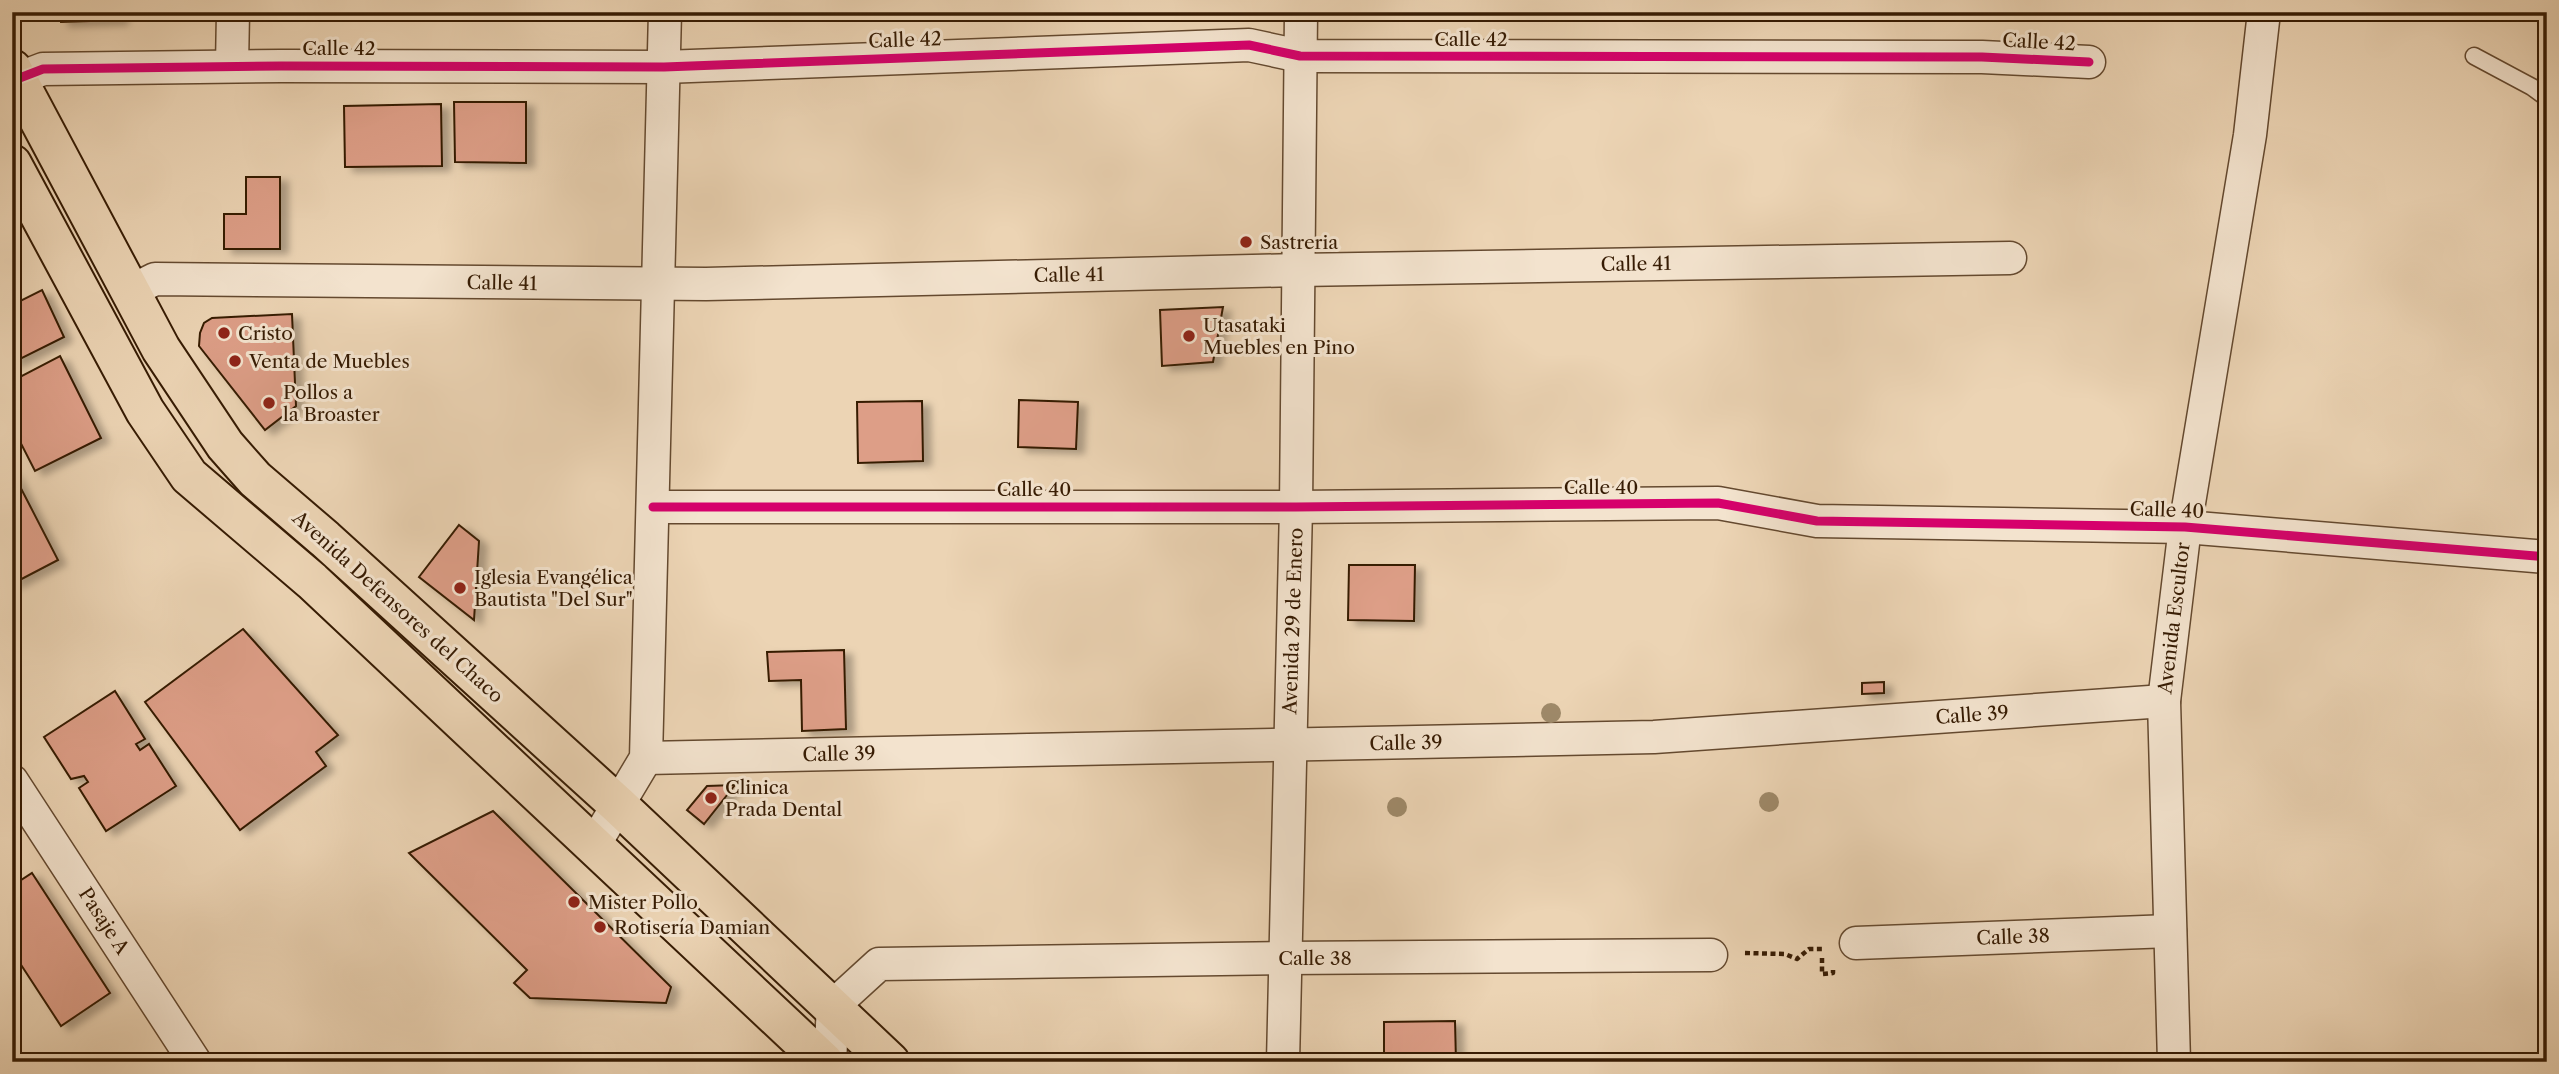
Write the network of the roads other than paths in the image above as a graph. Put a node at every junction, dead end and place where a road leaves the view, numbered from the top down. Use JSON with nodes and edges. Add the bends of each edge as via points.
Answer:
{"nodes":[{"id":1,"x":233,"y":12,"type":"edge"},
{"id":2,"x":665,"y":12,"type":"edge"},
{"id":3,"x":1301,"y":12,"type":"edge"},
{"id":4,"x":2264,"y":12,"type":"edge"},
{"id":5,"x":1300,"y":56,"type":"junction"},
{"id":6,"x":2474,"y":56,"type":"dead end"},
{"id":7,"x":2089,"y":62,"type":"dead end"},
{"id":8,"x":232,"y":66,"type":"junction"},
{"id":9,"x":664,"y":66,"type":"junction"},
{"id":10,"x":14,"y":76,"type":"edge"},
{"id":11,"x":2547,"y":98,"type":"edge"},
{"id":12,"x":12,"y":164,"type":"edge"},
{"id":13,"x":2010,"y":258,"type":"dead end"},
{"id":14,"x":1298,"y":270,"type":"junction"},
{"id":15,"x":657,"y":285,"type":"junction"},
{"id":16,"x":131,"y":291,"type":"junction"},
{"id":17,"x":92,"y":313,"type":"junction"},
{"id":18,"x":653,"y":507,"type":"junction"},
{"id":19,"x":1296,"y":507,"type":"junction"},
{"id":20,"x":2185,"y":527,"type":"junction"},
{"id":21,"x":2547,"y":557,"type":"edge"},
{"id":22,"x":2164,"y":701,"type":"junction"},
{"id":23,"x":1290,"y":746,"type":"junction"},
{"id":24,"x":646,"y":758,"type":"junction"},
{"id":25,"x":12,"y":781,"type":"edge"},
{"id":26,"x":618,"y":805,"type":"junction"},
{"id":27,"x":594,"y":845,"type":"junction"},
{"id":28,"x":2169,"y":931,"type":"junction"},
{"id":29,"x":1856,"y":943,"type":"dead end"},
{"id":30,"x":1711,"y":955,"type":"road end"},
{"id":31,"x":1286,"y":958,"type":"junction"},
{"id":32,"x":833,"y":1006,"type":"junction"},
{"id":33,"x":195,"y":1062,"type":"edge"},
{"id":34,"x":824,"y":1062,"type":"edge"},
{"id":35,"x":830,"y":1062,"type":"edge"},
{"id":36,"x":890,"y":1062,"type":"edge"},
{"id":37,"x":1283,"y":1062,"type":"edge"},
{"id":38,"x":2174,"y":1062,"type":"edge"}],
"edges":[{"from":1,"to":8,"type":"street"},
{"from":2,"to":9,"type":"street"},
{"from":3,"to":5,"type":"street","name":"Avenida 29 de Enero"},
{"from":4,"to":20,"type":"street","name":"Avenida Escultor","via":[[2250,135]]},
{"from":5,"to":7,"type":"street","name":"Calle 42","via":[[1982,57]]},
{"from":5,"to":9,"type":"street","name":"Calle 42","via":[[1250,45]]},
{"from":5,"to":14,"type":"street","name":"Avenida 29 de Enero"},
{"from":6,"to":11,"type":"lane"},
{"from":8,"to":9,"type":"street","name":"Calle 42"},
{"from":8,"to":10,"type":"street","name":"Calle 42","via":[[43,69]]},
{"from":9,"to":15,"type":"street"},
{"from":10,"to":16,"type":"main road","name":"Avenida Defensores del Chaco"},
{"from":12,"to":17,"type":"main road","name":"Avenida Defensores del Chaco"},
{"from":13,"to":14,"type":"street","name":"Calle 41"},
{"from":14,"to":15,"type":"street","name":"Calle 41"},
{"from":14,"to":19,"type":"street","name":"Avenida 29 de Enero"},
{"from":15,"to":16,"type":"street","name":"Calle 41","via":[[155,279]]},
{"from":15,"to":18,"type":"street"},
{"from":16,"to":17,"type":"main road"},
{"from":16,"to":26,"type":"main road","name":"Avenida Defensores del Chaco","via":[[192,398],[255,479]]},
{"from":17,"to":27,"type":"main road","name":"Avenida Defensores del Chaco","via":[[145,411],[189,476],[312,581]]},
{"from":18,"to":19,"type":"street","name":"Calle 40"},
{"from":18,"to":24,"type":"street"},
{"from":19,"to":20,"type":"street","name":"Calle 40","via":[[1718,503],[1817,521]]},
{"from":19,"to":23,"type":"street","name":"Avenida 29 de Enero"},
{"from":20,"to":21,"type":"street","name":"Calle 40"},
{"from":20,"to":22,"type":"street","name":"Avenida Escultor"},
{"from":22,"to":23,"type":"street","name":"Calle 39","via":[[1654,737]]},
{"from":22,"to":28,"type":"street","name":"Avenida Escultor"},
{"from":23,"to":24,"type":"street","name":"Calle 39"},
{"from":23,"to":31,"type":"street","name":"Avenida 29 de Enero"},
{"from":24,"to":26,"type":"street"},
{"from":25,"to":33,"type":"street","name":"Pasaje A"},
{"from":26,"to":27,"type":"street"},
{"from":26,"to":32,"type":"main road","name":"Avenida Defensores del Chaco"},
{"from":27,"to":34,"type":"main road","name":"Avenida Defensores del Chaco"},
{"from":28,"to":29,"type":"street","name":"Calle 38"},
{"from":28,"to":38,"type":"street","name":"Avenida Escultor"},
{"from":30,"to":31,"type":"street","name":"Calle 38"},
{"from":31,"to":32,"type":"street","name":"Calle 38","via":[[879,964]]},
{"from":31,"to":37,"type":"street","name":"Avenida 29 de Enero"},
{"from":32,"to":35,"type":"street"},
{"from":32,"to":36,"type":"main road","name":"Avenida Defensores del Chaco"}]}
